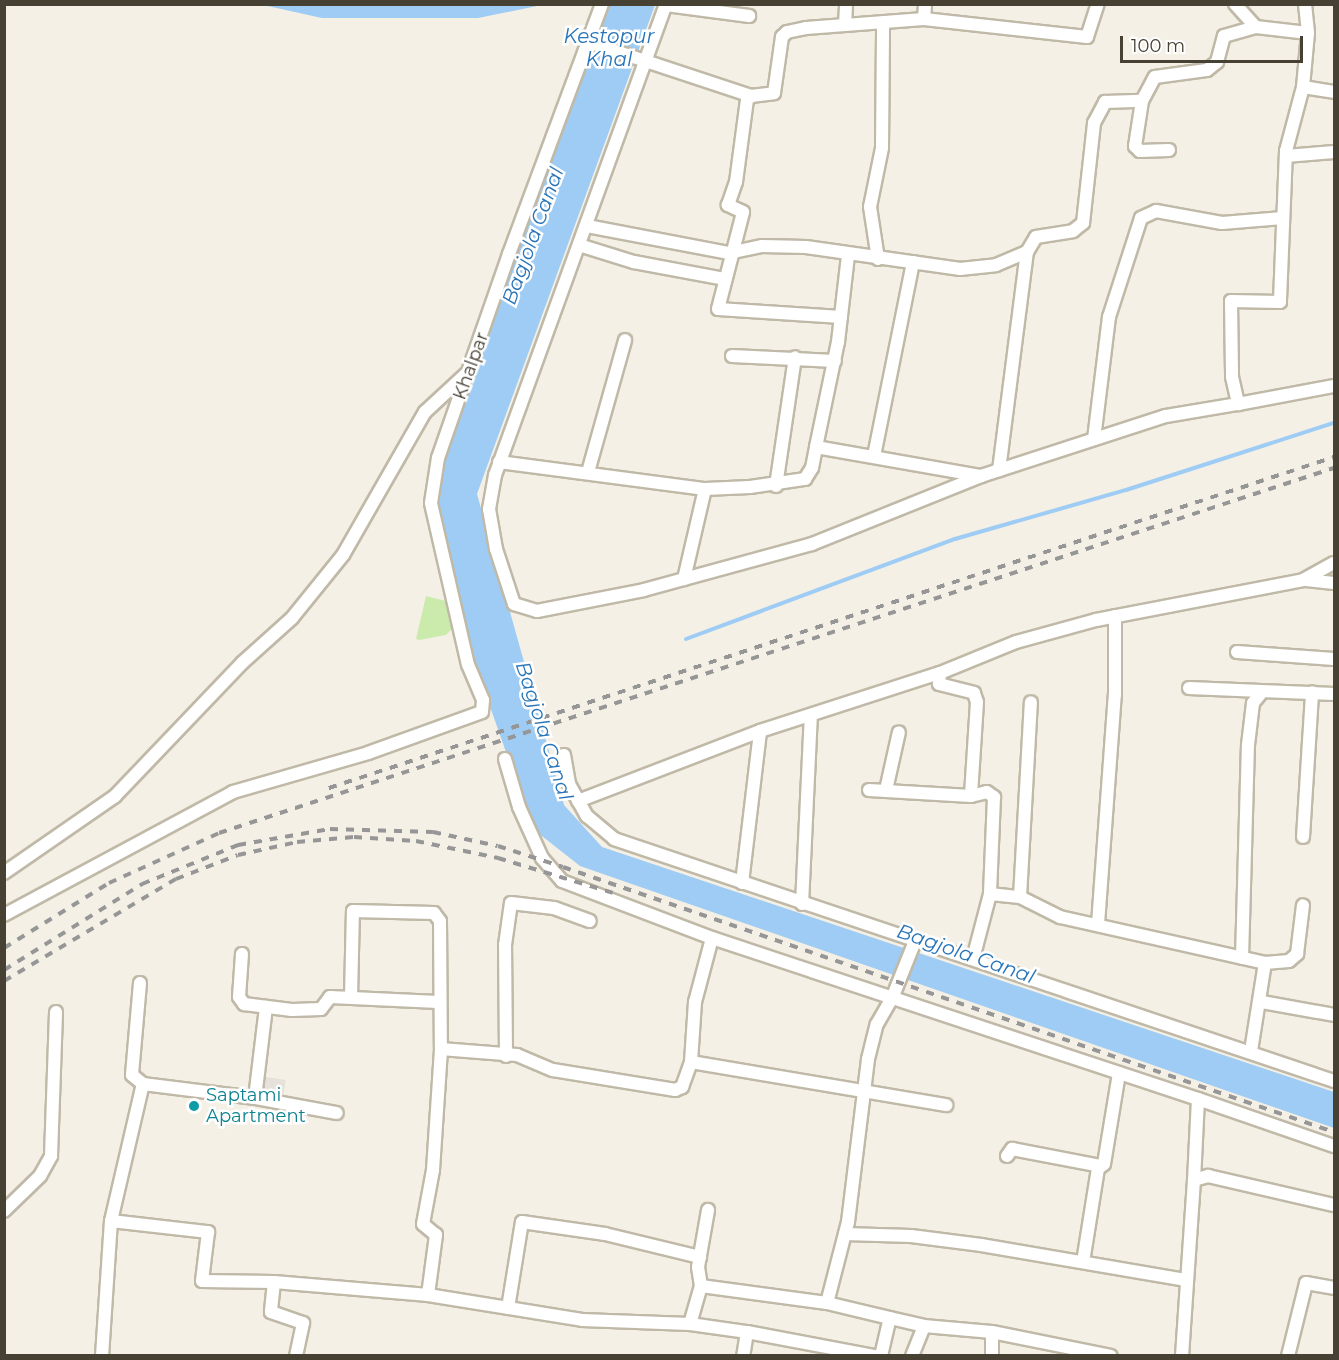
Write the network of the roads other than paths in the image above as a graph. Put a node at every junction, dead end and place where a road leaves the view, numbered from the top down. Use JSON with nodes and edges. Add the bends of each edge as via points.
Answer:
{"nodes":[{"id":1,"x":602,"y":4,"type":"edge"},
{"id":2,"x":846,"y":4,"type":"edge"},
{"id":3,"x":925,"y":4,"type":"edge"},
{"id":4,"x":1098,"y":4,"type":"edge"},
{"id":5,"x":1235,"y":4,"type":"edge"},
{"id":6,"x":1305,"y":4,"type":"edge"},
{"id":7,"x":666,"y":5,"type":"edge"},
{"id":8,"x":713,"y":9,"type":"edge"},
{"id":9,"x":749,"y":16,"type":"dead end"},
{"id":10,"x":924,"y":19,"type":"junction"},
{"id":11,"x":884,"y":22,"type":"junction"},
{"id":12,"x":845,"y":25,"type":"junction"},
{"id":13,"x":1256,"y":27,"type":"junction"},
{"id":14,"x":1308,"y":33,"type":"junction"},
{"id":15,"x":588,"y":42,"type":"junction"},
{"id":16,"x":644,"y":63,"type":"junction"},
{"id":17,"x":1303,"y":87,"type":"junction"},
{"id":18,"x":1335,"y":92,"type":"edge"},
{"id":19,"x":751,"y":96,"type":"junction"},
{"id":20,"x":1142,"y":101,"type":"junction"},
{"id":21,"x":1169,"y":150,"type":"dead end"},
{"id":22,"x":1335,"y":152,"type":"edge"},
{"id":23,"x":1286,"y":156,"type":"junction"},
{"id":24,"x":1283,"y":218,"type":"junction"},
{"id":25,"x":587,"y":226,"type":"junction"},
{"id":26,"x":579,"y":245,"type":"junction"},
{"id":27,"x":1027,"y":252,"type":"junction"},
{"id":28,"x":729,"y":253,"type":"junction"},
{"id":29,"x":848,"y":255,"type":"junction"},
{"id":30,"x":878,"y":259,"type":"junction"},
{"id":31,"x":913,"y":262,"type":"junction"},
{"id":32,"x":725,"y":279,"type":"junction"},
{"id":33,"x":841,"y":317,"type":"junction"},
{"id":34,"x":625,"y":340,"type":"dead end"},
{"id":35,"x":732,"y":356,"type":"dead end"},
{"id":36,"x":795,"y":357,"type":"junction"},
{"id":37,"x":835,"y":361,"type":"junction"},
{"id":38,"x":471,"y":369,"type":"junction"},
{"id":39,"x":1335,"y":386,"type":"edge"},
{"id":40,"x":1238,"y":404,"type":"junction"},
{"id":41,"x":1094,"y":439,"type":"junction"},
{"id":42,"x":816,"y":447,"type":"junction"},
{"id":43,"x":874,"y":456,"type":"junction"},
{"id":44,"x":499,"y":462,"type":"junction"},
{"id":45,"x":999,"y":470,"type":"junction"},
{"id":46,"x":588,"y":472,"type":"junction"},
{"id":47,"x":981,"y":476,"type":"junction"},
{"id":48,"x":776,"y":486,"type":"junction"},
{"id":49,"x":705,"y":489,"type":"junction"},
{"id":50,"x":1335,"y":563,"type":"edge"},
{"id":51,"x":684,"y":579,"type":"junction"},
{"id":52,"x":1303,"y":580,"type":"junction"},
{"id":53,"x":1335,"y":583,"type":"edge"},
{"id":54,"x":1115,"y":616,"type":"junction"},
{"id":55,"x":1237,"y":652,"type":"dead end"},
{"id":56,"x":1335,"y":658,"type":"edge"},
{"id":57,"x":940,"y":673,"type":"junction"},
{"id":58,"x":1189,"y":688,"type":"dead end"},
{"id":59,"x":1312,"y":692,"type":"junction"},
{"id":60,"x":1261,"y":693,"type":"junction"},
{"id":61,"x":1335,"y":694,"type":"edge"},
{"id":62,"x":1031,"y":702,"type":"dead end"},
{"id":63,"x":812,"y":715,"type":"junction"},
{"id":64,"x":760,"y":731,"type":"junction"},
{"id":65,"x":899,"y":732,"type":"dead end"},
{"id":66,"x":564,"y":755,"type":"dead end"},
{"id":67,"x":505,"y":759,"type":"dead end"},
{"id":68,"x":869,"y":790,"type":"dead end"},
{"id":69,"x":886,"y":790,"type":"junction"},
{"id":70,"x":971,"y":796,"type":"junction"},
{"id":71,"x":578,"y":801,"type":"junction"},
{"id":72,"x":1303,"y":837,"type":"dead end"},
{"id":73,"x":4,"y":873,"type":"edge"},
{"id":74,"x":742,"y":884,"type":"junction"},
{"id":75,"x":990,"y":894,"type":"junction"},
{"id":76,"x":1020,"y":897,"type":"junction"},
{"id":77,"x":802,"y":904,"type":"junction"},
{"id":78,"x":1303,"y":905,"type":"dead end"},
{"id":79,"x":4,"y":915,"type":"edge"},
{"id":80,"x":590,"y":921,"type":"dead end"},
{"id":81,"x":1098,"y":924,"type":"junction"},
{"id":82,"x":712,"y":938,"type":"junction"},
{"id":83,"x":914,"y":943,"type":"junction"},
{"id":84,"x":242,"y":954,"type":"dead end"},
{"id":85,"x":1242,"y":958,"type":"junction"},
{"id":86,"x":973,"y":959,"type":"junction"},
{"id":87,"x":1265,"y":963,"type":"junction"},
{"id":88,"x":140,"y":983,"type":"dead end"},
{"id":89,"x":351,"y":996,"type":"junction"},
{"id":90,"x":893,"y":996,"type":"junction"},
{"id":91,"x":438,"y":1002,"type":"junction"},
{"id":92,"x":1262,"y":1002,"type":"junction"},
{"id":93,"x":266,"y":1007,"type":"junction"},
{"id":94,"x":56,"y":1012,"type":"dead end"},
{"id":95,"x":1335,"y":1015,"type":"edge"},
{"id":96,"x":441,"y":1049,"type":"junction"},
{"id":97,"x":1251,"y":1051,"type":"junction"},
{"id":98,"x":506,"y":1056,"type":"junction"},
{"id":99,"x":691,"y":1062,"type":"junction"},
{"id":100,"x":1119,"y":1073,"type":"junction"},
{"id":101,"x":1335,"y":1081,"type":"edge"},
{"id":102,"x":143,"y":1084,"type":"junction"},
{"id":103,"x":864,"y":1090,"type":"junction"},
{"id":104,"x":255,"y":1098,"type":"junction"},
{"id":105,"x":1198,"y":1099,"type":"junction"},
{"id":106,"x":946,"y":1105,"type":"dead end"},
{"id":107,"x":337,"y":1113,"type":"dead end"},
{"id":108,"x":1335,"y":1146,"type":"edge"},
{"id":109,"x":1007,"y":1156,"type":"dead end"},
{"id":110,"x":1101,"y":1166,"type":"junction"},
{"id":111,"x":1194,"y":1180,"type":"junction"},
{"id":112,"x":1335,"y":1205,"type":"edge"},
{"id":113,"x":708,"y":1210,"type":"dead end"},
{"id":114,"x":4,"y":1211,"type":"edge"},
{"id":115,"x":111,"y":1221,"type":"junction"},
{"id":116,"x":845,"y":1234,"type":"junction"},
{"id":117,"x":700,"y":1257,"type":"junction"},
{"id":118,"x":1083,"y":1262,"type":"junction"},
{"id":119,"x":1185,"y":1280,"type":"junction"},
{"id":120,"x":274,"y":1282,"type":"junction"},
{"id":121,"x":701,"y":1286,"type":"junction"},
{"id":122,"x":1335,"y":1288,"type":"edge"},
{"id":123,"x":428,"y":1294,"type":"junction"},
{"id":124,"x":827,"y":1303,"type":"junction"},
{"id":125,"x":508,"y":1308,"type":"junction"},
{"id":126,"x":890,"y":1318,"type":"junction"},
{"id":127,"x":690,"y":1324,"type":"junction"},
{"id":128,"x":924,"y":1326,"type":"junction"},
{"id":129,"x":747,"y":1332,"type":"junction"},
{"id":130,"x":992,"y":1332,"type":"junction"},
{"id":131,"x":102,"y":1356,"type":"edge"},
{"id":132,"x":296,"y":1356,"type":"edge"},
{"id":133,"x":743,"y":1356,"type":"edge"},
{"id":134,"x":873,"y":1356,"type":"edge"},
{"id":135,"x":881,"y":1356,"type":"edge"},
{"id":136,"x":912,"y":1356,"type":"edge"},
{"id":137,"x":992,"y":1356,"type":"edge"},
{"id":138,"x":1111,"y":1356,"type":"edge"},
{"id":139,"x":1182,"y":1356,"type":"edge"},
{"id":140,"x":1288,"y":1356,"type":"edge"}],
"edges":[{"from":1,"to":15,"type":"street","name":"Khalpar"},
{"from":2,"to":12,"type":"street"},
{"from":3,"to":10,"type":"street"},
{"from":4,"to":10,"type":"street","via":[[1087,37]]},
{"from":5,"to":13,"type":"street"},
{"from":6,"to":14,"type":"street"},
{"from":7,"to":8,"type":"street"},
{"from":7,"to":16,"type":"street"},
{"from":8,"to":9,"type":"street"},
{"from":10,"to":11,"type":"street"},
{"from":11,"to":12,"type":"street"},
{"from":11,"to":30,"type":"street","via":[[882,148],[870,207]]},
{"from":12,"to":19,"type":"street","via":[[787,32],[782,37],[774,93]]},
{"from":13,"to":14,"type":"street"},
{"from":13,"to":20,"type":"street","via":[[1224,36],[1217,62],[1207,70],[1155,77]]},
{"from":14,"to":17,"type":"street"},
{"from":15,"to":16,"type":"street"},
{"from":15,"to":38,"type":"street","name":"Khalpar","via":[[508,254]]},
{"from":16,"to":19,"type":"street"},
{"from":16,"to":25,"type":"street"},
{"from":17,"to":18,"type":"street"},
{"from":17,"to":23,"type":"street"},
{"from":19,"to":28,"type":"street","via":[[736,182],[728,205],[743,212]]},
{"from":20,"to":21,"type":"street","via":[[1135,146],[1140,151]]},
{"from":20,"to":27,"type":"street","via":[[1113,100],[1099,108],[1083,223],[1073,231],[1036,237]]},
{"from":22,"to":23,"type":"street"},
{"from":23,"to":24,"type":"street"},
{"from":24,"to":40,"type":"street","via":[[1280,302],[1231,301],[1232,377]]},
{"from":24,"to":41,"type":"street","via":[[1222,224],[1156,211],[1141,218],[1109,317]]},
{"from":25,"to":26,"type":"street"},
{"from":25,"to":28,"type":"street"},
{"from":26,"to":32,"type":"street","via":[[634,262]]},
{"from":26,"to":44,"type":"street"},
{"from":27,"to":31,"type":"street","via":[[980,270]]},
{"from":27,"to":45,"type":"street"},
{"from":28,"to":29,"type":"street","via":[[762,246]]},
{"from":28,"to":32,"type":"street"},
{"from":29,"to":30,"type":"street"},
{"from":29,"to":33,"type":"street"},
{"from":30,"to":31,"type":"street"},
{"from":31,"to":43,"type":"street"},
{"from":32,"to":33,"type":"street","via":[[718,309]]},
{"from":33,"to":37,"type":"street"},
{"from":34,"to":46,"type":"street"},
{"from":35,"to":36,"type":"street"},
{"from":36,"to":37,"type":"street"},
{"from":36,"to":48,"type":"street"},
{"from":37,"to":42,"type":"street"},
{"from":38,"to":73,"type":"street","via":[[425,412],[343,555],[292,618],[242,663],[115,796]]},
{"from":38,"to":79,"type":"street","name":"Khalpar","via":[[438,458],[431,503],[468,665],[483,700],[482,712],[233,792]]},
{"from":39,"to":40,"type":"street"},
{"from":40,"to":41,"type":"street","via":[[1166,416]]},
{"from":41,"to":45,"type":"street"},
{"from":42,"to":43,"type":"street"},
{"from":42,"to":48,"type":"street","via":[[809,475]]},
{"from":43,"to":47,"type":"street"},
{"from":44,"to":46,"type":"street"},
{"from":44,"to":51,"type":"street","via":[[489,509],[509,595],[521,610],[537,611]]},
{"from":45,"to":47,"type":"street"},
{"from":46,"to":49,"type":"street"},
{"from":47,"to":51,"type":"street","via":[[812,544]]},
{"from":48,"to":49,"type":"street"},
{"from":49,"to":51,"type":"street"},
{"from":50,"to":52,"type":"street"},
{"from":52,"to":53,"type":"street"},
{"from":52,"to":54,"type":"street"},
{"from":54,"to":57,"type":"street","via":[[1016,642]]},
{"from":54,"to":81,"type":"street","via":[[1115,695]]},
{"from":55,"to":56,"type":"street"},
{"from":57,"to":63,"type":"street"},
{"from":57,"to":70,"type":"street","via":[[939,684],[974,693],[977,702]]},
{"from":58,"to":60,"type":"street"},
{"from":59,"to":60,"type":"street"},
{"from":59,"to":61,"type":"street"},
{"from":59,"to":72,"type":"street"},
{"from":60,"to":85,"type":"street","via":[[1253,704],[1248,745]]},
{"from":62,"to":76,"type":"street"},
{"from":63,"to":64,"type":"street"},
{"from":63,"to":77,"type":"street"},
{"from":64,"to":71,"type":"street"},
{"from":64,"to":74,"type":"street"},
{"from":65,"to":69,"type":"street"},
{"from":66,"to":71,"type":"street","via":[[569,784]]},
{"from":67,"to":82,"type":"street","via":[[519,807],[542,858],[562,881]]},
{"from":68,"to":69,"type":"street"},
{"from":69,"to":70,"type":"street"},
{"from":70,"to":75,"type":"street","via":[[987,792],[994,797]]},
{"from":71,"to":74,"type":"street","via":[[586,816],[614,839]]},
{"from":74,"to":77,"type":"street"},
{"from":75,"to":76,"type":"street"},
{"from":75,"to":86,"type":"street"},
{"from":76,"to":81,"type":"street","via":[[1060,917]]},
{"from":77,"to":83,"type":"street"},
{"from":78,"to":87,"type":"street","via":[[1297,954],[1289,961]]},
{"from":80,"to":98,"type":"street","via":[[554,908],[511,903],[506,945]]},
{"from":81,"to":85,"type":"street"},
{"from":82,"to":90,"type":"street"},
{"from":82,"to":99,"type":"street","via":[[695,1002]]},
{"from":83,"to":86,"type":"street"},
{"from":83,"to":90,"type":"street"},
{"from":84,"to":93,"type":"street","via":[[240,998],[244,1004]]},
{"from":85,"to":87,"type":"street"},
{"from":86,"to":97,"type":"street","via":[[1120,1012]]},
{"from":87,"to":92,"type":"street"},
{"from":88,"to":102,"type":"street","via":[[132,1076]]},
{"from":89,"to":91,"type":"street"},
{"from":89,"to":91,"type":"street","via":[[353,911],[434,913],[440,921]]},
{"from":89,"to":93,"type":"street","via":[[330,997],[321,1009]]},
{"from":90,"to":100,"type":"street"},
{"from":90,"to":103,"type":"street","via":[[877,1024]]},
{"from":91,"to":96,"type":"street"},
{"from":92,"to":95,"type":"street"},
{"from":92,"to":97,"type":"street"},
{"from":93,"to":104,"type":"street"},
{"from":94,"to":114,"type":"street","via":[[51,1156],[40,1176]]},
{"from":96,"to":98,"type":"street"},
{"from":96,"to":123,"type":"street","via":[[433,1170],[423,1224],[436,1235]]},
{"from":97,"to":101,"type":"street"},
{"from":98,"to":99,"type":"street","via":[[517,1055],[553,1070],[675,1090],[682,1087]]},
{"from":99,"to":103,"type":"street"},
{"from":100,"to":105,"type":"street"},
{"from":100,"to":110,"type":"street"},
{"from":102,"to":104,"type":"street"},
{"from":102,"to":115,"type":"street"},
{"from":103,"to":106,"type":"street"},
{"from":103,"to":116,"type":"street"},
{"from":104,"to":107,"type":"street"},
{"from":105,"to":108,"type":"street"},
{"from":105,"to":111,"type":"street"},
{"from":109,"to":110,"type":"street","via":[[1012,1149]]},
{"from":110,"to":118,"type":"street"},
{"from":111,"to":112,"type":"street","via":[[1208,1176]]},
{"from":111,"to":119,"type":"street"},
{"from":113,"to":117,"type":"street"},
{"from":115,"to":120,"type":"street","via":[[208,1232],[202,1281]]},
{"from":115,"to":131,"type":"street"},
{"from":116,"to":118,"type":"street","via":[[911,1236]]},
{"from":116,"to":124,"type":"street"},
{"from":117,"to":121,"type":"street"},
{"from":117,"to":125,"type":"street","via":[[605,1234],[522,1222]]},
{"from":118,"to":119,"type":"street"},
{"from":119,"to":139,"type":"street"},
{"from":120,"to":123,"type":"street"},
{"from":120,"to":132,"type":"street","via":[[271,1312],[303,1323]]},
{"from":121,"to":124,"type":"street"},
{"from":121,"to":127,"type":"street"},
{"from":122,"to":140,"type":"street","via":[[1306,1283]]},
{"from":123,"to":125,"type":"street"},
{"from":124,"to":126,"type":"street"},
{"from":125,"to":127,"type":"street","via":[[582,1320]]},
{"from":126,"to":128,"type":"street"},
{"from":126,"to":135,"type":"street"},
{"from":127,"to":129,"type":"street"},
{"from":128,"to":130,"type":"street"},
{"from":128,"to":136,"type":"street"},
{"from":129,"to":133,"type":"street"},
{"from":129,"to":134,"type":"street"},
{"from":130,"to":137,"type":"street"},
{"from":130,"to":138,"type":"street"}]}
